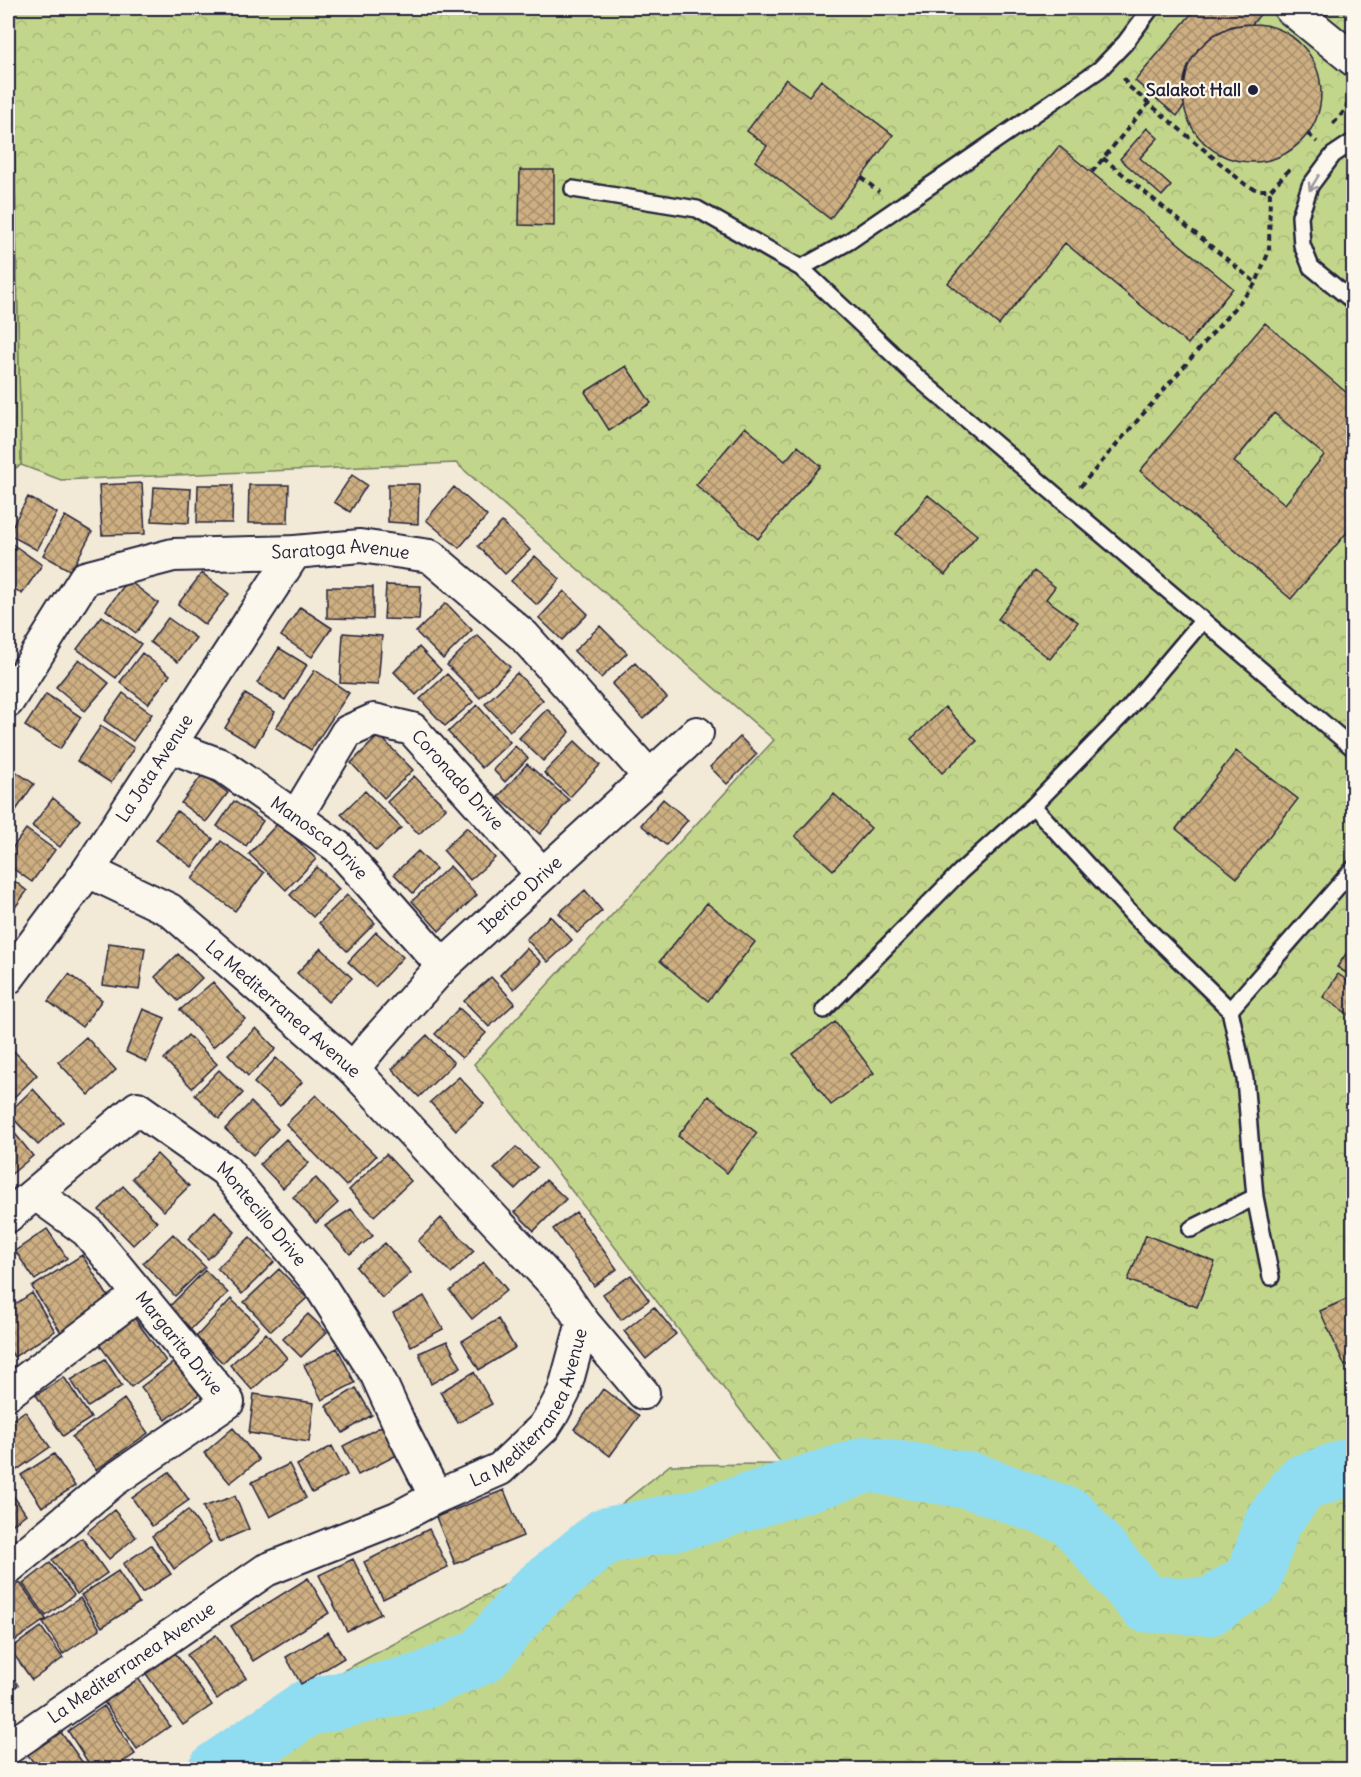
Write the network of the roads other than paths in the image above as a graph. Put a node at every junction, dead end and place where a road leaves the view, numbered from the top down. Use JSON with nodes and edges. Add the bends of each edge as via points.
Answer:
{"nodes":[{"id":1,"x":1150,"y":8,"type":"edge"},
{"id":2,"x":1290,"y":8,"type":"edge"},
{"id":3,"x":1350,"y":73,"type":"edge"},
{"id":4,"x":1353,"y":141,"type":"edge"},
{"id":5,"x":573,"y":189,"type":"dead end"},
{"id":6,"x":801,"y":268,"type":"junction"},
{"id":7,"x":1353,"y":302,"type":"edge"},
{"id":8,"x":295,"y":552,"type":"junction"},
{"id":9,"x":1203,"y":620,"type":"junction"},
{"id":10,"x":8,"y":701,"type":"edge"},
{"id":11,"x":697,"y":733,"type":"dead end"},
{"id":12,"x":169,"y":746,"type":"junction"},
{"id":13,"x":1353,"y":749,"type":"edge"},
{"id":14,"x":650,"y":777,"type":"junction"},
{"id":15,"x":1033,"y":806,"type":"junction"},
{"id":16,"x":296,"y":817,"type":"junction"},
{"id":17,"x":1353,"y":868,"type":"edge"},
{"id":18,"x":88,"y":872,"type":"junction"},
{"id":19,"x":542,"y":874,"type":"junction"},
{"id":20,"x":442,"y":966,"type":"junction"},
{"id":21,"x":8,"y":978,"type":"edge"},
{"id":22,"x":825,"y":1010,"type":"dead end"},
{"id":23,"x":1230,"y":1010,"type":"junction"},
{"id":24,"x":353,"y":1069,"type":"junction"},
{"id":25,"x":36,"y":1194,"type":"junction"},
{"id":26,"x":1255,"y":1197,"type":"junction"},
{"id":27,"x":8,"y":1216,"type":"edge"},
{"id":28,"x":1191,"y":1229,"type":"dead end"},
{"id":29,"x":1271,"y":1277,"type":"dead end"},
{"id":30,"x":139,"y":1294,"type":"junction"},
{"id":31,"x":583,"y":1322,"type":"junction"},
{"id":32,"x":8,"y":1393,"type":"edge"},
{"id":33,"x":643,"y":1393,"type":"dead end"},
{"id":34,"x":436,"y":1497,"type":"junction"},
{"id":35,"x":8,"y":1568,"type":"edge"},
{"id":36,"x":8,"y":1748,"type":"edge"}],
"edges":[{"from":1,"to":6,"type":"lane","via":[[1100,69],[848,242]]},
{"from":2,"to":3,"type":"street"},
{"from":4,"to":7,"type":"lane","one_way":true,"via":[[1333,155],[1310,186],[1300,216],[1302,245],[1311,267]]},
{"from":5,"to":6,"type":"lane","via":[[697,209]]},
{"from":6,"to":9,"type":"lane","via":[[918,378]]},
{"from":8,"to":10,"type":"street","name":"Saratoga Avenue","via":[[173,555],[85,578]]},
{"from":8,"to":12,"type":"street","name":"La Jota Avenue"},
{"from":8,"to":14,"type":"street","name":"Saratoga Avenue","via":[[360,546],[430,556],[524,636]]},
{"from":9,"to":13,"type":"lane"},
{"from":9,"to":15,"type":"lane","via":[[1127,710]]},
{"from":11,"to":14,"type":"street","name":"Iberico Drive"},
{"from":12,"to":16,"type":"street","name":"Manosca Drive","via":[[223,766]]},
{"from":12,"to":18,"type":"street","name":"La Jota Avenue"},
{"from":14,"to":19,"type":"street","name":"Iberico Drive"},
{"from":15,"to":22,"type":"lane","via":[[960,872]]},
{"from":15,"to":23,"type":"lane","via":[[1134,916]]},
{"from":16,"to":19,"type":"street","name":"Coronado Drive","via":[[347,732],[374,720],[393,724],[412,729]]},
{"from":16,"to":20,"type":"street","name":"Manosca Drive","via":[[338,847]]},
{"from":17,"to":23,"type":"lane"},
{"from":18,"to":21,"type":"street","name":"La Jota Avenue"},
{"from":18,"to":24,"type":"street","name":"La Mediterranea Avenue","via":[[170,910]]},
{"from":19,"to":20,"type":"street","name":"Iberico Drive"},
{"from":20,"to":24,"type":"street","name":"Iberico Drive"},
{"from":23,"to":26,"type":"lane","via":[[1245,1080]]},
{"from":24,"to":31,"type":"street","name":"La Mediterranea Avenue","via":[[561,1293]]},
{"from":25,"to":27,"type":"street","name":"Montecillo Drive"},
{"from":25,"to":30,"type":"street","name":"Margarita Drive","via":[[87,1231]]},
{"from":25,"to":34,"type":"street","name":"Montecillo Drive","via":[[137,1108],[225,1170],[317,1281],[377,1375]]},
{"from":26,"to":28,"type":"lane"},
{"from":26,"to":29,"type":"lane"},
{"from":30,"to":32,"type":"street"},
{"from":30,"to":35,"type":"street","name":"Margarita Drive","via":[[228,1402],[114,1480]]},
{"from":31,"to":33,"type":"street"},
{"from":31,"to":34,"type":"street","name":"La Mediterranea Avenue","via":[[564,1392],[544,1427],[500,1469]]},
{"from":34,"to":36,"type":"street","name":"La Mediterranea Avenue","via":[[397,1518],[266,1570]]}]}
